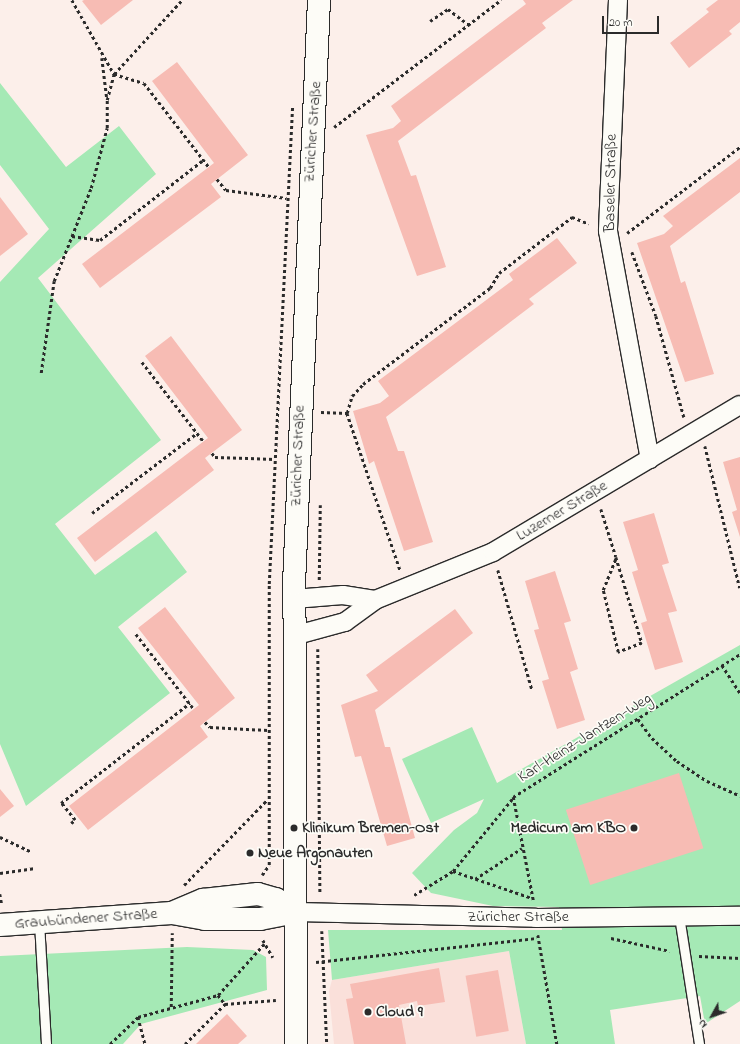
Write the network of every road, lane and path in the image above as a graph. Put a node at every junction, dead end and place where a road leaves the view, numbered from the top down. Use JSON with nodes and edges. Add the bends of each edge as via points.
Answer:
{"nodes":[{"id":1,"x":72,"y":0,"type":"edge"},
{"id":2,"x":182,"y":0,"type":"edge"},
{"id":3,"x":318,"y":0,"type":"edge"},
{"id":4,"x":502,"y":0,"type":"edge"},
{"id":5,"x":618,"y":0,"type":"edge"},
{"id":6,"x":430,"y":21,"type":"dead end"},
{"id":7,"x":469,"y":25,"type":"junction"},
{"id":8,"x":102,"y":56,"type":"junction"},
{"id":9,"x":114,"y":74,"type":"junction"},
{"id":10,"x":107,"y":100,"type":"junction"},
{"id":11,"x":332,"y":121,"type":"dead end"},
{"id":12,"x":740,"y":147,"type":"edge"},
{"id":13,"x":203,"y":160,"type":"junction"},
{"id":14,"x":209,"y":168,"type":"dead end"},
{"id":15,"x":217,"y":179,"type":"dead end"},
{"id":16,"x":286,"y":198,"type":"dead end"},
{"id":17,"x":616,"y":233,"type":"junction"},
{"id":18,"x":72,"y":236,"type":"junction"},
{"id":19,"x":142,"y":362,"type":"dead end"},
{"id":20,"x":41,"y":374,"type":"dead end"},
{"id":21,"x":321,"y":404,"type":"dead end"},
{"id":22,"x":740,"y":405,"type":"edge"},
{"id":23,"x":299,"y":411,"type":"junction"},
{"id":24,"x":321,"y":412,"type":"junction"},
{"id":25,"x":347,"y":413,"type":"junction"},
{"id":26,"x":321,"y":420,"type":"dead end"},
{"id":27,"x":694,"y":432,"type":"junction"},
{"id":28,"x":197,"y":433,"type":"junction"},
{"id":29,"x":204,"y":442,"type":"dead end"},
{"id":30,"x":212,"y":452,"type":"dead end"},
{"id":31,"x":274,"y":459,"type":"dead end"},
{"id":32,"x":650,"y":459,"type":"junction"},
{"id":33,"x":596,"y":491,"type":"junction"},
{"id":34,"x":320,"y":497,"type":"dead end"},
{"id":35,"x":92,"y":513,"type":"dead end"},
{"id":36,"x":493,"y":552,"type":"junction"},
{"id":37,"x":616,"y":557,"type":"junction"},
{"id":38,"x":406,"y":587,"type":"junction"},
{"id":39,"x":740,"y":588,"type":"edge"},
{"id":40,"x":318,"y":597,"type":"junction"},
{"id":41,"x":294,"y":599,"type":"junction"},
{"id":42,"x":375,"y":600,"type":"junction"},
{"id":43,"x":318,"y":631,"type":"junction"},
{"id":44,"x":136,"y":634,"type":"dead end"},
{"id":45,"x":293,"y":636,"type":"junction"},
{"id":46,"x":740,"y":654,"type":"edge"},
{"id":47,"x":722,"y":665,"type":"junction"},
{"id":48,"x":532,"y":689,"type":"dead end"},
{"id":49,"x":740,"y":693,"type":"edge"},
{"id":50,"x":190,"y":703,"type":"junction"},
{"id":51,"x":194,"y":709,"type":"dead end"},
{"id":52,"x":638,"y":718,"type":"junction"},
{"id":53,"x":205,"y":722,"type":"dead end"},
{"id":54,"x":268,"y":730,"type":"dead end"},
{"id":55,"x":740,"y":796,"type":"edge"},
{"id":56,"x":513,"y":797,"type":"junction"},
{"id":57,"x":267,"y":799,"type":"dead end"},
{"id":58,"x":71,"y":823,"type":"dead end"},
{"id":59,"x":0,"y":837,"type":"edge"},
{"id":60,"x":522,"y":848,"type":"junction"},
{"id":61,"x":32,"y":852,"type":"dead end"},
{"id":62,"x":34,"y":868,"type":"dead end"},
{"id":63,"x":453,"y":871,"type":"junction"},
{"id":64,"x":0,"y":873,"type":"edge"},
{"id":65,"x":475,"y":879,"type":"junction"},
{"id":66,"x":533,"y":899,"type":"junction"},
{"id":67,"x":407,"y":900,"type":"dead end"},
{"id":68,"x":297,"y":912,"type":"junction"},
{"id":69,"x":172,"y":913,"type":"junction"},
{"id":70,"x":322,"y":913,"type":"junction"},
{"id":71,"x":679,"y":916,"type":"junction"},
{"id":72,"x":740,"y":916,"type":"edge"},
{"id":73,"x":536,"y":918,"type":"junction"},
{"id":74,"x":39,"y":922,"type":"junction"},
{"id":75,"x":0,"y":925,"type":"edge"},
{"id":76,"x":545,"y":937,"type":"dead end"},
{"id":77,"x":539,"y":938,"type":"junction"},
{"id":78,"x":607,"y":938,"type":"dead end"},
{"id":79,"x":264,"y":944,"type":"dead end"},
{"id":80,"x":685,"y":955,"type":"junction"},
{"id":81,"x":740,"y":958,"type":"edge"},
{"id":82,"x":324,"y":962,"type":"junction"},
{"id":83,"x":298,"y":964,"type":"junction"},
{"id":84,"x":218,"y":995,"type":"junction"},
{"id":85,"x":276,"y":1000,"type":"dead end"},
{"id":86,"x":225,"y":1004,"type":"junction"},
{"id":87,"x":172,"y":1007,"type":"junction"},
{"id":88,"x":138,"y":1017,"type":"junction"},
{"id":89,"x":46,"y":1044,"type":"edge"},
{"id":90,"x":110,"y":1044,"type":"edge"},
{"id":91,"x":145,"y":1044,"type":"edge"},
{"id":92,"x":185,"y":1044,"type":"edge"},
{"id":93,"x":296,"y":1044,"type":"edge"},
{"id":94,"x":310,"y":1044,"type":"edge"},
{"id":95,"x":327,"y":1044,"type":"edge"},
{"id":96,"x":557,"y":1044,"type":"edge"},
{"id":97,"x":699,"y":1044,"type":"edge"}],
"edges":[{"from":1,"to":8,"type":"path"},
{"from":2,"to":9,"type":"path"},
{"from":3,"to":23,"type":"main road","name":"Züricher Straße"},
{"from":4,"to":7,"type":"path"},
{"from":5,"to":17,"type":"street","name":"Baseler Straße"},
{"from":6,"to":7,"type":"path","via":[[448,9]]},
{"from":7,"to":11,"type":"path","via":[[332,129]]},
{"from":8,"to":9,"type":"path"},
{"from":8,"to":10,"type":"path"},
{"from":9,"to":10,"type":"path"},
{"from":9,"to":13,"type":"path","via":[[144,82]]},
{"from":10,"to":18,"type":"path","via":[[107,128],[91,188]]},
{"from":12,"to":17,"type":"path"},
{"from":13,"to":14,"type":"path"},
{"from":13,"to":18,"type":"path","via":[[100,240]]},
{"from":15,"to":16,"type":"path","via":[[226,190]]},
{"from":17,"to":25,"type":"path","via":[[572,217],[499,273],[490,288],[363,384],[352,396]]},
{"from":17,"to":27,"type":"path","via":[[656,316]]},
{"from":17,"to":32,"type":"street","name":"Baseler Straße"},
{"from":18,"to":20,"type":"path","via":[[54,281]]},
{"from":19,"to":28,"type":"path"},
{"from":21,"to":24,"type":"path"},
{"from":22,"to":27,"type":"street","name":"Luzerner Straße"},
{"from":23,"to":24,"type":"path"},
{"from":23,"to":41,"type":"main road","name":"Züricher Straße"},
{"from":24,"to":25,"type":"path"},
{"from":24,"to":26,"type":"path"},
{"from":25,"to":38,"type":"path"},
{"from":27,"to":32,"type":"street","name":"Luzerner Straße"},
{"from":27,"to":39,"type":"path","via":[[728,527]]},
{"from":28,"to":29,"type":"path"},
{"from":28,"to":35,"type":"path"},
{"from":30,"to":31,"type":"path","via":[[215,457]]},
{"from":32,"to":33,"type":"street","name":"Luzerner Straße"},
{"from":33,"to":36,"type":"street","name":"Luzerner Straße"},
{"from":33,"to":37,"type":"path"},
{"from":34,"to":40,"type":"path"},
{"from":36,"to":38,"type":"street","name":"Luzerner Straße"},
{"from":36,"to":48,"type":"path"},
{"from":37,"to":37,"type":"path","via":[[642,643],[618,652],[603,590]]},
{"from":38,"to":42,"type":"street","name":"Luzerner Straße"},
{"from":40,"to":41,"type":"street"},
{"from":40,"to":42,"type":"street","via":[[343,595]]},
{"from":41,"to":45,"type":"main road","name":"Züricher Straße"},
{"from":42,"to":43,"type":"street","name":"Luzerner Straße","via":[[345,622]]},
{"from":43,"to":45,"type":"street","name":"Luzerner Straße"},
{"from":43,"to":70,"type":"path","via":[[318,867]]},
{"from":44,"to":50,"type":"path"},
{"from":45,"to":68,"type":"main road","name":"Züricher Straße"},
{"from":46,"to":47,"type":"path","name":"Karl-Heinz-Jantzen-Weg"},
{"from":47,"to":49,"type":"path"},
{"from":47,"to":52,"type":"path","name":"Karl-Heinz-Jantzen-Weg"},
{"from":50,"to":51,"type":"path"},
{"from":50,"to":58,"type":"path","via":[[61,803],[75,820]]},
{"from":52,"to":55,"type":"path","via":[[652,738],[677,760],[706,781]]},
{"from":52,"to":56,"type":"path","name":"Karl-Heinz-Jantzen-Weg"},
{"from":53,"to":54,"type":"path","via":[[210,727]]},
{"from":56,"to":60,"type":"path","name":"Karl-Heinz-Jantzen-Weg"},
{"from":56,"to":63,"type":"path"},
{"from":57,"to":69,"type":"path","via":[[182,887]]},
{"from":59,"to":61,"type":"path"},
{"from":60,"to":65,"type":"path"},
{"from":60,"to":66,"type":"path","name":"Karl-Heinz-Jantzen-Weg"},
{"from":62,"to":64,"type":"path"},
{"from":63,"to":65,"type":"path"},
{"from":63,"to":67,"type":"path"},
{"from":65,"to":66,"type":"path"},
{"from":66,"to":73,"type":"path","name":"Karl-Heinz-Jantzen-Weg"},
{"from":68,"to":69,"type":"main road","name":"Graubündener Straße","via":[[260,919],[205,919]]},
{"from":68,"to":70,"type":"street","name":"Züricher Straße"},
{"from":68,"to":83,"type":"main road","name":"Züricher Straße"},
{"from":69,"to":74,"type":"main road","name":"Graubündener Straße"},
{"from":69,"to":87,"type":"path"},
{"from":70,"to":73,"type":"street","name":"Züricher Straße"},
{"from":70,"to":82,"type":"path"},
{"from":71,"to":72,"type":"street","name":"Züricher Straße"},
{"from":71,"to":73,"type":"street","name":"Züricher Straße"},
{"from":71,"to":80,"type":"lane"},
{"from":73,"to":77,"type":"path","name":"Karl-Heinz-Jantzen-Weg"},
{"from":74,"to":75,"type":"main road","name":"Graubündener Straße"},
{"from":74,"to":89,"type":"lane"},
{"from":76,"to":77,"type":"path"},
{"from":77,"to":82,"type":"path"},
{"from":77,"to":96,"type":"path","name":"Karl-Heinz-Jantzen-Weg"},
{"from":78,"to":80,"type":"path"},
{"from":79,"to":84,"type":"path","via":[[244,971]]},
{"from":80,"to":81,"type":"path"},
{"from":80,"to":97,"type":"lane"},
{"from":82,"to":83,"type":"path"},
{"from":82,"to":95,"type":"path"},
{"from":83,"to":93,"type":"main road","name":"Züricher Straße","via":[[293,995]]},
{"from":83,"to":94,"type":"main road","name":"Züricher Straße","via":[[308,995]]},
{"from":84,"to":86,"type":"path"},
{"from":84,"to":87,"type":"path"},
{"from":85,"to":86,"type":"path"},
{"from":86,"to":92,"type":"path"},
{"from":87,"to":88,"type":"path"},
{"from":88,"to":90,"type":"path"},
{"from":88,"to":91,"type":"path"}]}
